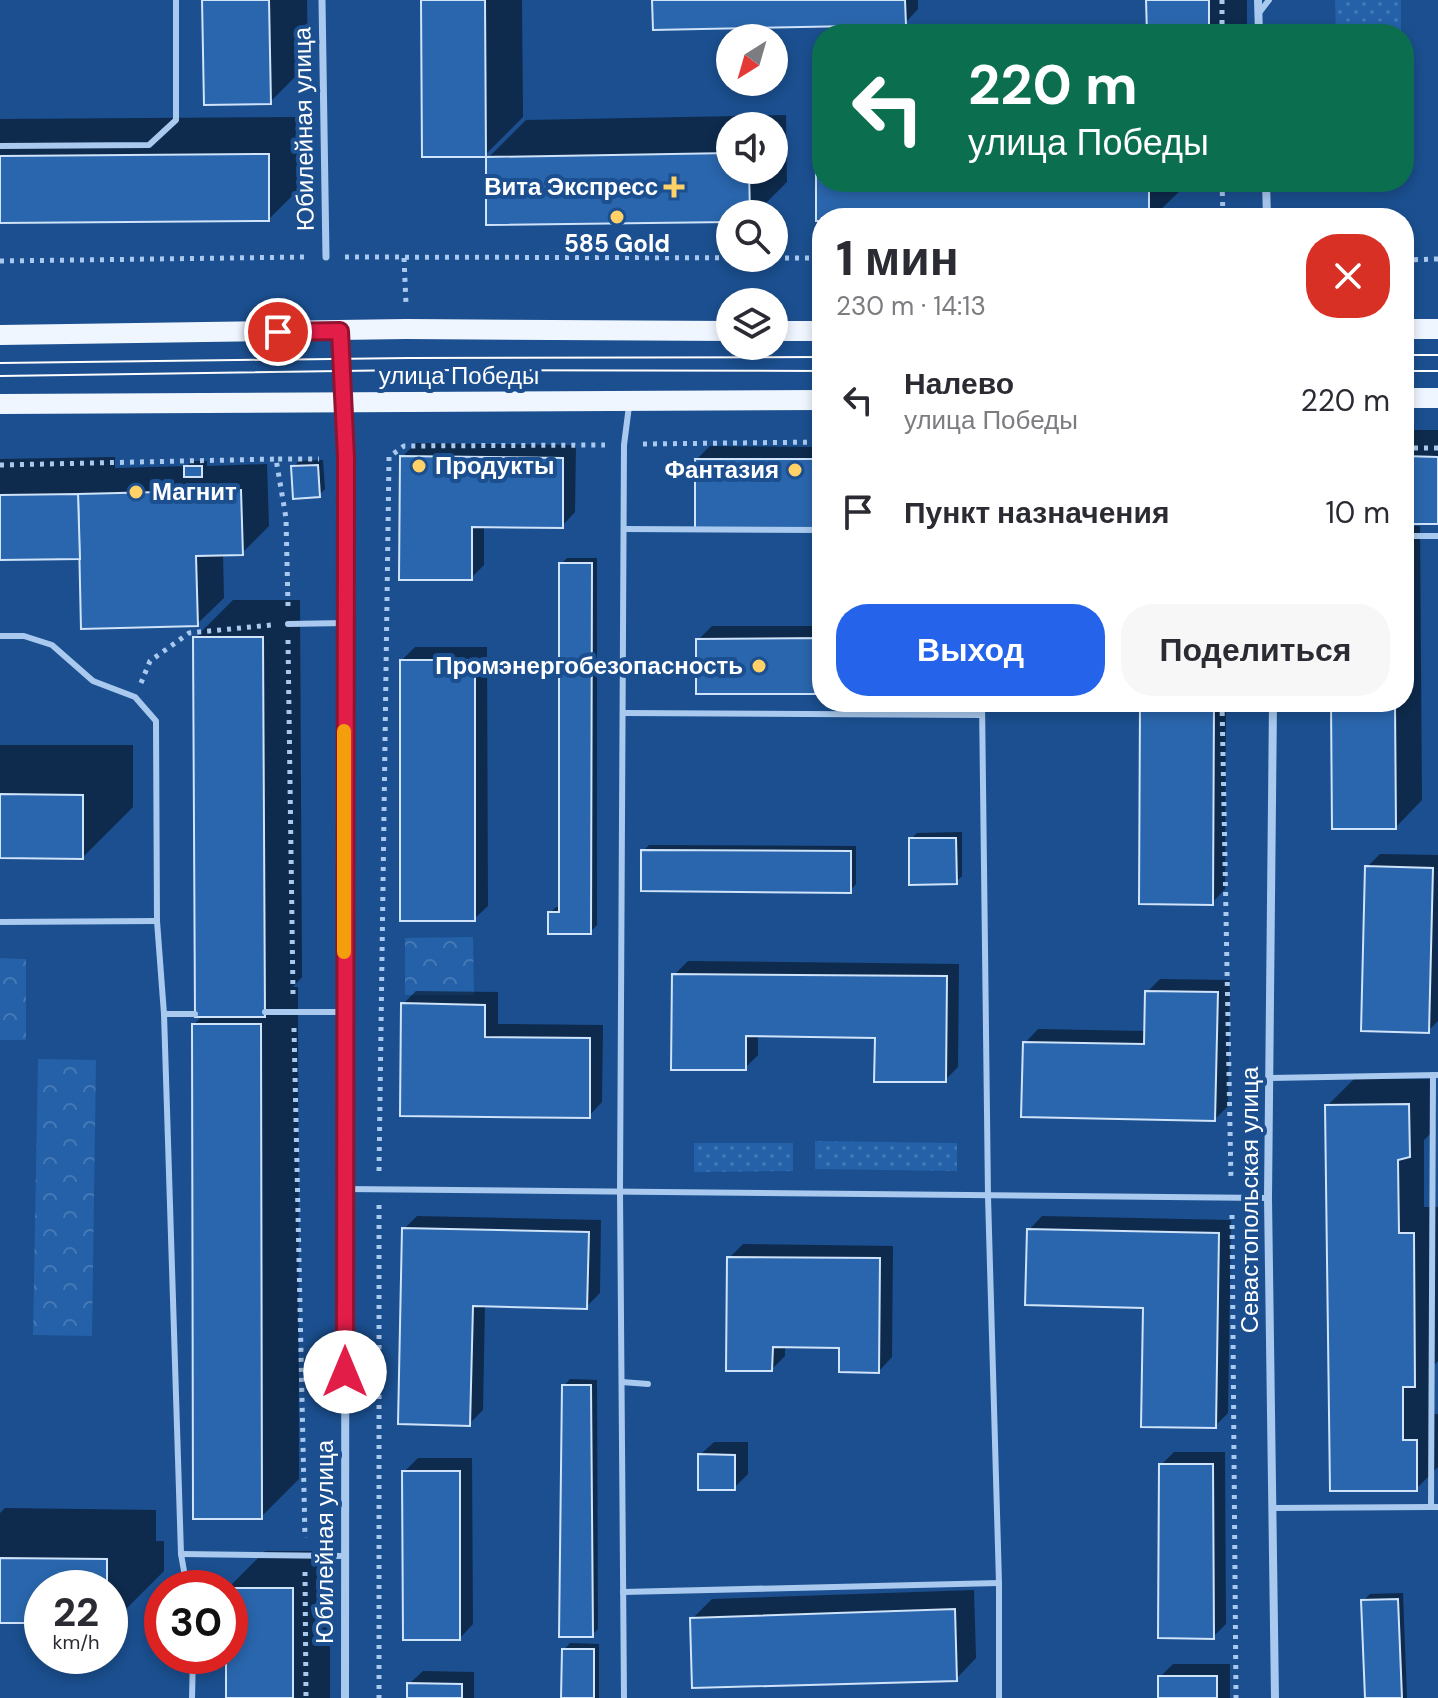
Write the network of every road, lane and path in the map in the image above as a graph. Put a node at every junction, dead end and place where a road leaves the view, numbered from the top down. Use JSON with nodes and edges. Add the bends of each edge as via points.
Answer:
{"nodes":[{"id":1,"x":176,"y":0,"type":"edge"},
{"id":2,"x":322,"y":0,"type":"edge"},
{"id":3,"x":1222,"y":0,"type":"edge"},
{"id":4,"x":1258,"y":0,"type":"edge"},
{"id":5,"x":1269,"y":0,"type":"edge"},
{"id":6,"x":1259,"y":13,"type":"junction"},
{"id":7,"x":1222,"y":24,"type":"edge"},
{"id":8,"x":1259,"y":24,"type":"edge"},
{"id":9,"x":0,"y":146,"type":"edge"},
{"id":10,"x":326,"y":257,"type":"junction"},
{"id":11,"x":404,"y":258,"type":"junction"},
{"id":12,"x":812,"y":258,"type":"edge"},
{"id":13,"x":1438,"y":259,"type":"edge"},
{"id":14,"x":1414,"y":260,"type":"edge"},
{"id":15,"x":0,"y":261,"type":"edge"},
{"id":16,"x":406,"y":312,"type":"dead end"},
{"id":17,"x":1414,"y":329,"type":"edge"},
{"id":18,"x":1438,"y":329,"type":"edge"},
{"id":19,"x":340,"y":331,"type":"junction"},
{"id":20,"x":716,"y":331,"type":"edge"},
{"id":21,"x":788,"y":331,"type":"edge"},
{"id":22,"x":812,"y":331,"type":"edge"},
{"id":23,"x":0,"y":335,"type":"edge"},
{"id":24,"x":1414,"y":398,"type":"edge"},
{"id":25,"x":1438,"y":398,"type":"edge"},
{"id":26,"x":812,"y":400,"type":"edge"},
{"id":27,"x":630,"y":401,"type":"junction"},
{"id":28,"x":345,"y":402,"type":"junction"},
{"id":29,"x":0,"y":404,"type":"edge"},
{"id":30,"x":1414,"y":448,"type":"edge"},
{"id":31,"x":1438,"y":448,"type":"edge"},
{"id":32,"x":389,"y":457,"type":"dead end"},
{"id":33,"x":276,"y":459,"type":"junction"},
{"id":34,"x":319,"y":459,"type":"dead end"},
{"id":35,"x":0,"y":465,"type":"edge"},
{"id":36,"x":624,"y":529,"type":"junction"},
{"id":37,"x":812,"y":530,"type":"edge"},
{"id":38,"x":1414,"y":536,"type":"edge"},
{"id":39,"x":1438,"y":536,"type":"edge"},
{"id":40,"x":345,"y":623,"type":"junction"},
{"id":41,"x":288,"y":624,"type":"junction"},
{"id":42,"x":0,"y":636,"type":"edge"},
{"id":43,"x":135,"y":697,"type":"junction"},
{"id":44,"x":1273,"y":712,"type":"edge"},
{"id":45,"x":623,"y":713,"type":"junction"},
{"id":46,"x":982,"y":715,"type":"joint"},
{"id":47,"x":157,"y":921,"type":"junction"},
{"id":48,"x":0,"y":922,"type":"edge"},
{"id":49,"x":265,"y":1012,"type":"dead end"},
{"id":50,"x":293,"y":1012,"type":"junction"},
{"id":51,"x":344,"y":1012,"type":"junction"},
{"id":52,"x":164,"y":1014,"type":"junction"},
{"id":53,"x":195,"y":1014,"type":"dead end"},
{"id":54,"x":1436,"y":1075,"type":"edge"},
{"id":55,"x":1269,"y":1078,"type":"junction"},
{"id":56,"x":345,"y":1189,"type":"junction"},
{"id":57,"x":379,"y":1189,"type":"junction"},
{"id":58,"x":620,"y":1191,"type":"junction"},
{"id":59,"x":988,"y":1196,"type":"junction"},
{"id":60,"x":1268,"y":1198,"type":"junction"},
{"id":61,"x":622,"y":1382,"type":"junction"},
{"id":62,"x":648,"y":1384,"type":"dead end"},
{"id":63,"x":1434,"y":1507,"type":"edge"},
{"id":64,"x":1273,"y":1508,"type":"junction"},
{"id":65,"x":181,"y":1554,"type":"junction"},
{"id":66,"x":305,"y":1555,"type":"junction"},
{"id":67,"x":345,"y":1556,"type":"junction"},
{"id":68,"x":184,"y":1570,"type":"edge"},
{"id":69,"x":999,"y":1583,"type":"junction"},
{"id":70,"x":623,"y":1592,"type":"junction"},
{"id":71,"x":193,"y":1674,"type":"edge"},
{"id":72,"x":192,"y":1698,"type":"edge"},
{"id":73,"x":306,"y":1698,"type":"edge"},
{"id":74,"x":345,"y":1698,"type":"edge"},
{"id":75,"x":379,"y":1698,"type":"edge"},
{"id":76,"x":624,"y":1698,"type":"edge"},
{"id":77,"x":999,"y":1698,"type":"edge"},
{"id":78,"x":1275,"y":1698,"type":"edge"}],
"edges":[{"from":1,"to":9,"type":"lane","via":[[176,120],[149,145]]},
{"from":2,"to":10,"type":"street","name":"Юбилейная улица"},
{"from":3,"to":7,"type":"path"},
{"from":4,"to":6,"type":"street"},
{"from":5,"to":6,"type":"lane"},
{"from":6,"to":8,"type":"street"},
{"from":10,"to":11,"type":"path"},
{"from":10,"to":15,"type":"path"},
{"from":11,"to":12,"type":"path"},
{"from":11,"to":16,"type":"path"},
{"from":13,"to":14,"type":"path"},
{"from":17,"to":18,"type":"main road"},
{"from":19,"to":20,"type":"main road","name":"улица Победы"},
{"from":19,"to":23,"type":"main road","name":"улица Победы"},
{"from":19,"to":28,"type":"street","name":"Юбилейная улица"},
{"from":21,"to":22,"type":"main road"},
{"from":24,"to":25,"type":"main road"},
{"from":26,"to":27,"type":"main road","name":"улица Победы"},
{"from":27,"to":28,"type":"main road","name":"улица Победы"},
{"from":27,"to":36,"type":"lane"},
{"from":28,"to":29,"type":"main road","name":"улица Победы"},
{"from":28,"to":40,"type":"street","name":"Юбилейная улица"},
{"from":30,"to":31,"type":"path"},
{"from":32,"to":57,"type":"path"},
{"from":33,"to":34,"type":"path"},
{"from":33,"to":35,"type":"path"},
{"from":33,"to":41,"type":"path","via":[[286,518]]},
{"from":36,"to":37,"type":"lane"},
{"from":36,"to":45,"type":"lane"},
{"from":38,"to":39,"type":"lane"},
{"from":40,"to":41,"type":"lane"},
{"from":40,"to":51,"type":"street","name":"Юбилейная улица"},
{"from":41,"to":43,"type":"path","via":[[189,633],[150,661]]},
{"from":41,"to":50,"type":"path"},
{"from":42,"to":43,"type":"lane","via":[[24,636],[52,645],[93,681]]},
{"from":43,"to":47,"type":"lane","via":[[156,721]]},
{"from":44,"to":55,"type":"street","name":"Севастопольская улица"},
{"from":45,"to":46,"type":"lane"},
{"from":45,"to":58,"type":"lane"},
{"from":46,"to":59,"type":"lane"},
{"from":47,"to":48,"type":"lane"},
{"from":47,"to":52,"type":"lane"},
{"from":49,"to":50,"type":"lane"},
{"from":50,"to":51,"type":"lane"},
{"from":50,"to":66,"type":"path"},
{"from":51,"to":56,"type":"street","name":"Юбилейная улица"},
{"from":52,"to":53,"type":"lane"},
{"from":52,"to":65,"type":"lane"},
{"from":54,"to":55,"type":"lane"},
{"from":54,"to":63,"type":"lane"},
{"from":55,"to":60,"type":"street","name":"Севастопольская улица"},
{"from":56,"to":57,"type":"lane"},
{"from":56,"to":67,"type":"street","name":"Юбилейная улица"},
{"from":57,"to":58,"type":"lane"},
{"from":57,"to":75,"type":"path"},
{"from":58,"to":59,"type":"lane"},
{"from":58,"to":61,"type":"lane"},
{"from":59,"to":60,"type":"lane"},
{"from":59,"to":69,"type":"lane"},
{"from":60,"to":64,"type":"street","name":"Севастопольская улица"},
{"from":61,"to":62,"type":"lane"},
{"from":61,"to":70,"type":"lane"},
{"from":63,"to":64,"type":"lane"},
{"from":64,"to":78,"type":"street","name":"Севастопольская улица"},
{"from":65,"to":66,"type":"lane"},
{"from":65,"to":68,"type":"lane"},
{"from":66,"to":67,"type":"lane"},
{"from":66,"to":73,"type":"path"},
{"from":67,"to":74,"type":"street","name":"Юбилейная улица"},
{"from":69,"to":70,"type":"lane"},
{"from":69,"to":77,"type":"lane"},
{"from":70,"to":76,"type":"lane"},
{"from":71,"to":72,"type":"lane"}]}
